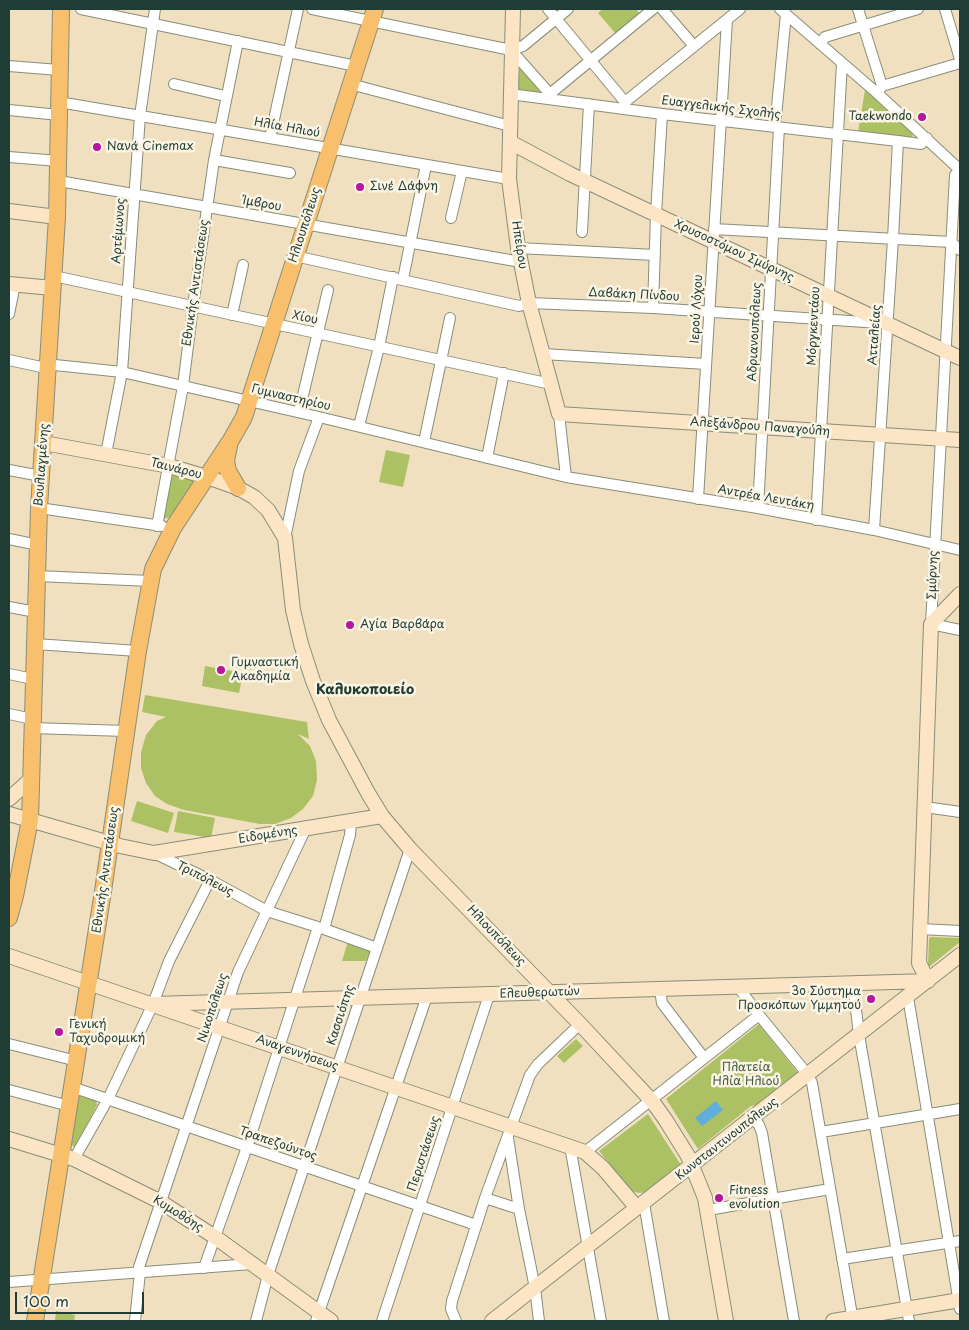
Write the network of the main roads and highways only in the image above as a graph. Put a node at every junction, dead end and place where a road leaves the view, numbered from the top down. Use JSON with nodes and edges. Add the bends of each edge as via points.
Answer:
{"nodes":[{"id":1,"x":60,"y":9,"type":"edge"},
{"id":2,"x":373,"y":15,"type":"edge"},
{"id":3,"x":231,"y":440,"type":"junction"},
{"id":4,"x":238,"y":488,"type":"road end"},
{"id":5,"x":17,"y":789,"type":"edge"},
{"id":6,"x":9,"y":918,"type":"edge"},
{"id":7,"x":35,"y":1321,"type":"edge"}],
"edges":[{"from":1,"to":5,"type":"main road","name":"Βουλιαγμένης","via":[[58,217],[39,508],[32,723]]},
{"from":2,"to":3,"type":"main road","name":"Ηλιουπόλεως","via":[[244,417]]},
{"from":3,"to":4,"type":"main road","via":[[226,460]]},
{"from":3,"to":7,"type":"main road","name":"Εθνικής Αντιστάσεως","via":[[207,477],[165,527],[150,582],[69,1106],[68,1157]]},
{"from":5,"to":6,"type":"main road","name":"Βουλιαγμένης","via":[[30,820]]}]}
